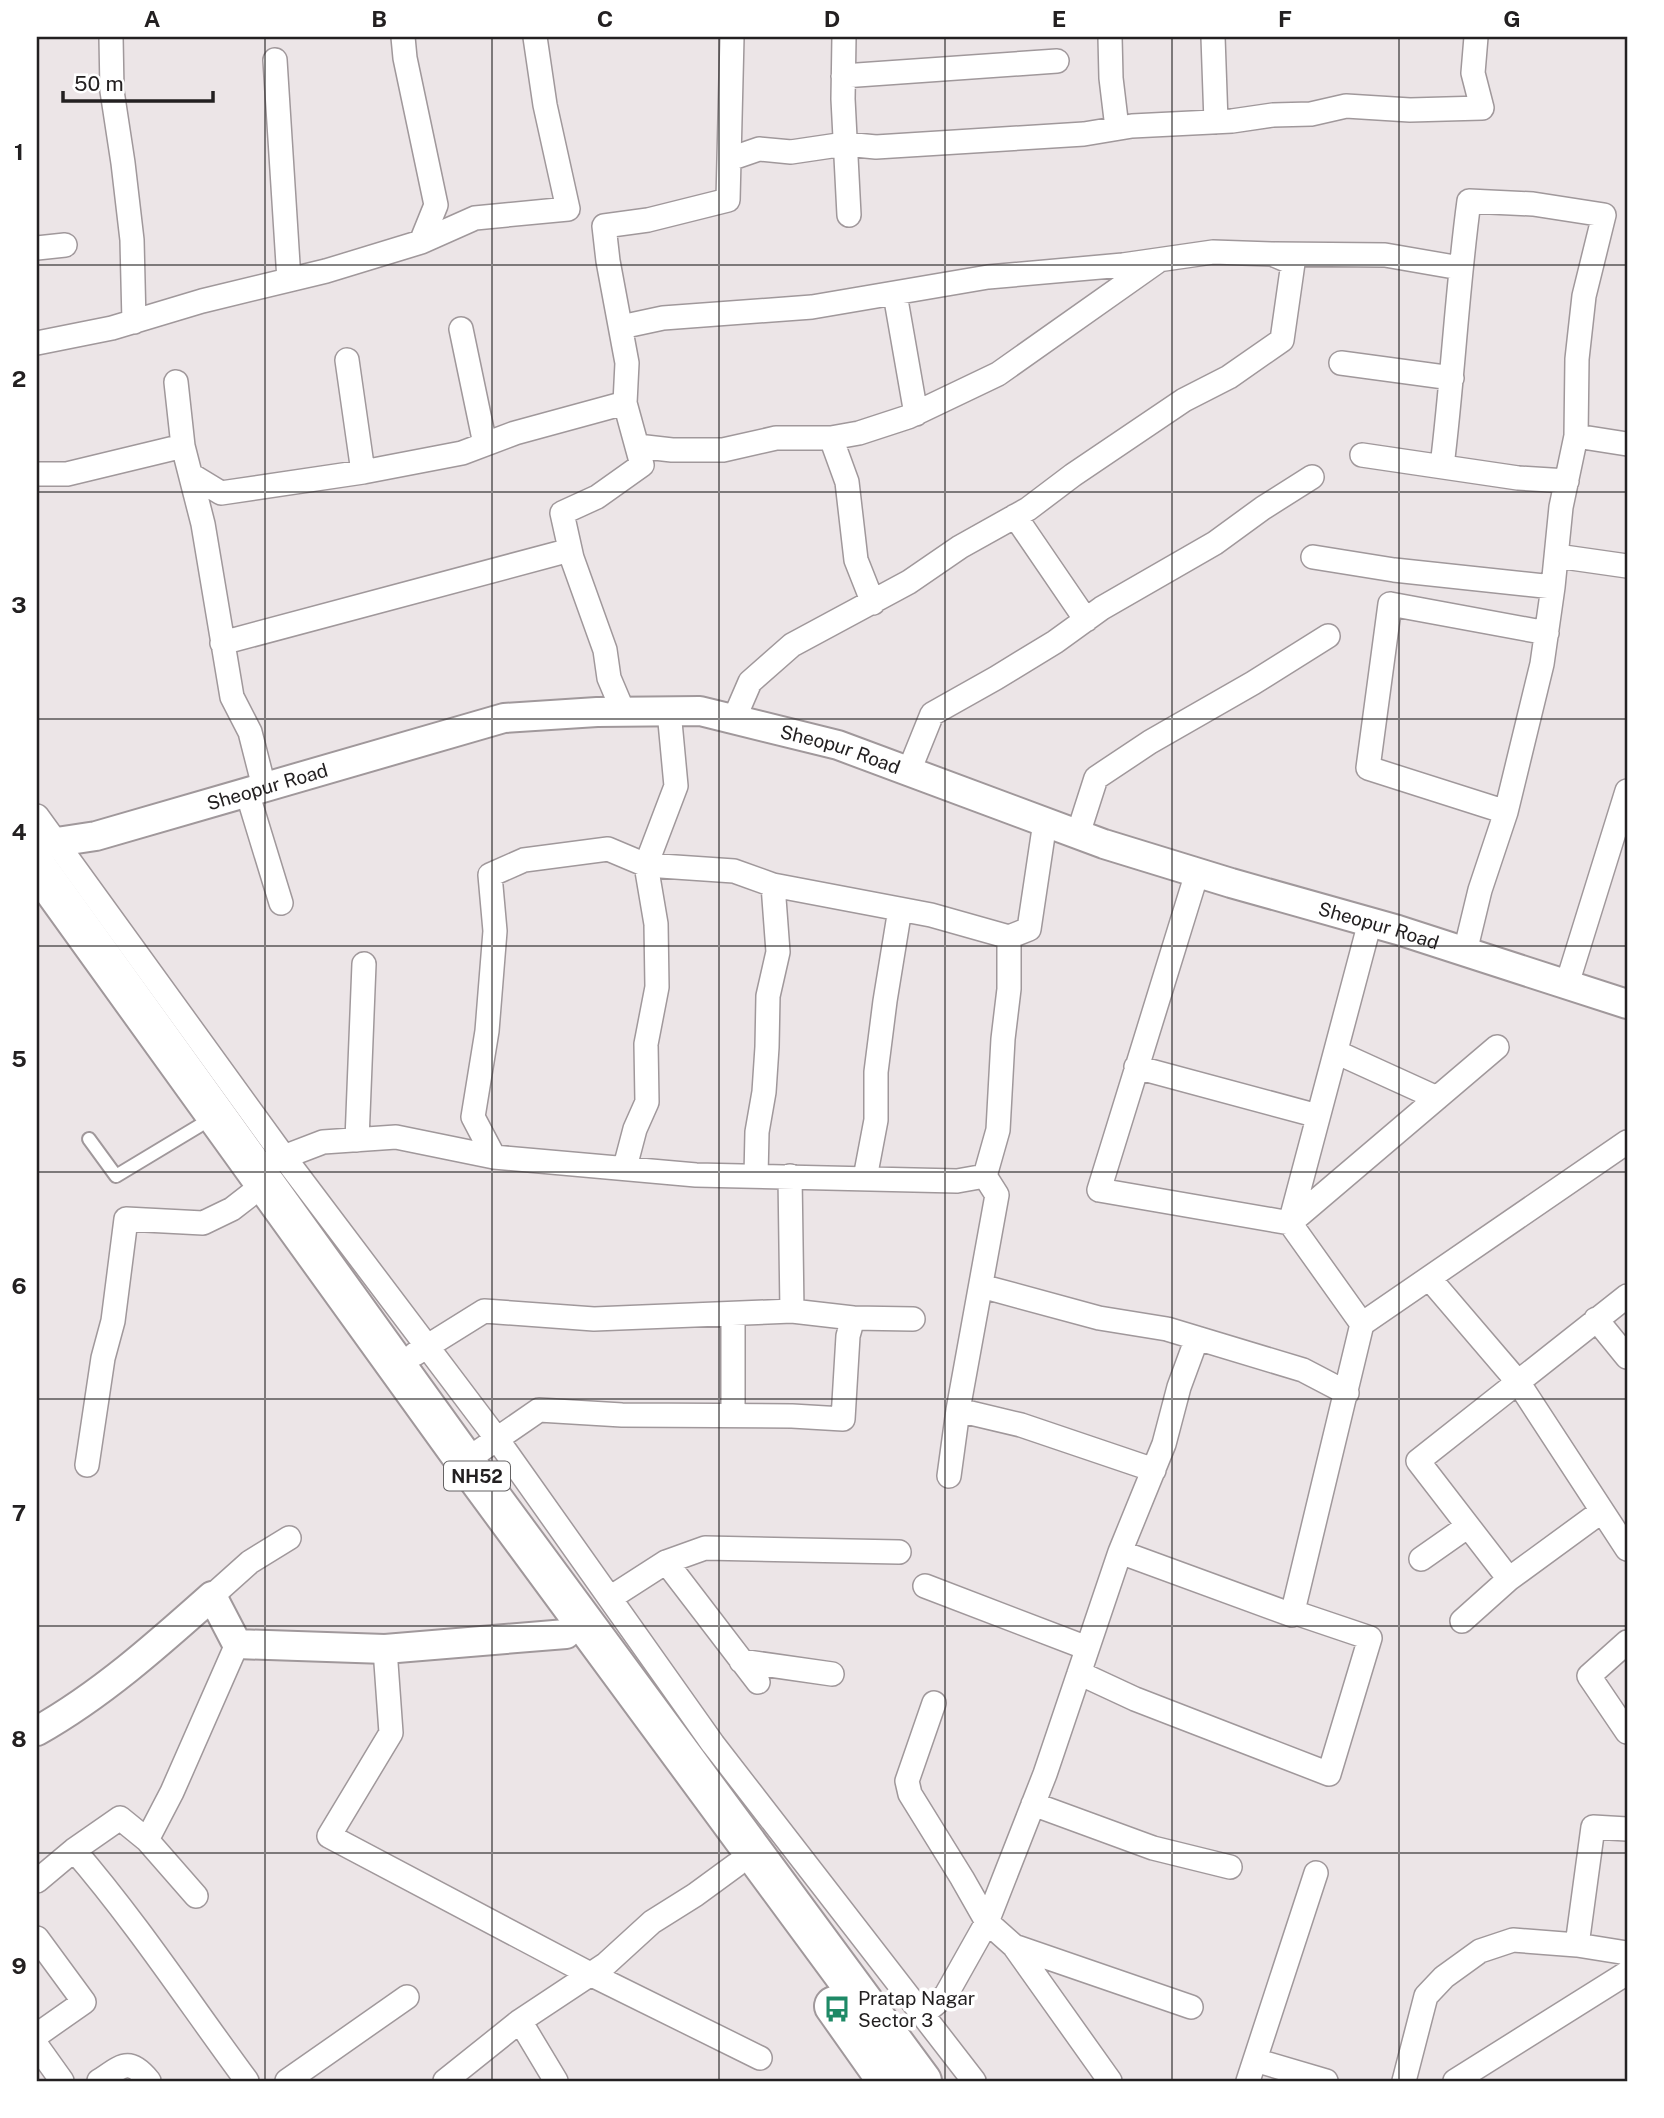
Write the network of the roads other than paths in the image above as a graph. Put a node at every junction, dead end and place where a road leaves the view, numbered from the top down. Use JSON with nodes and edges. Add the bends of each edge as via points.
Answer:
{"nodes":[{"id":1,"x":111,"y":37,"type":"edge"},
{"id":2,"x":402,"y":37,"type":"edge"},
{"id":3,"x":535,"y":37,"type":"edge"},
{"id":4,"x":732,"y":37,"type":"edge"},
{"id":5,"x":844,"y":37,"type":"edge"},
{"id":6,"x":1110,"y":37,"type":"edge"},
{"id":7,"x":1213,"y":37,"type":"edge"},
{"id":8,"x":1476,"y":37,"type":"edge"},
{"id":9,"x":275,"y":60,"type":"dead end"},
{"id":10,"x":1057,"y":61,"type":"dead end"},
{"id":11,"x":843,"y":76,"type":"junction"},
{"id":12,"x":1216,"y":122,"type":"junction"},
{"id":13,"x":1117,"y":128,"type":"junction"},
{"id":14,"x":845,"y":144,"type":"junction"},
{"id":15,"x":730,"y":159,"type":"junction"},
{"id":16,"x":849,"y":215,"type":"dead end"},
{"id":17,"x":421,"y":242,"type":"junction"},
{"id":18,"x":65,"y":245,"type":"dead end"},
{"id":19,"x":37,"y":248,"type":"edge"},
{"id":20,"x":1272,"y":254,"type":"junction"},
{"id":21,"x":1161,"y":258,"type":"junction"},
{"id":22,"x":1460,"y":268,"type":"junction"},
{"id":23,"x":289,"y":280,"type":"junction"},
{"id":24,"x":895,"y":294,"type":"junction"},
{"id":25,"x":134,"y":322,"type":"junction"},
{"id":26,"x":621,"y":327,"type":"junction"},
{"id":27,"x":461,"y":329,"type":"dead end"},
{"id":28,"x":37,"y":343,"type":"edge"},
{"id":29,"x":347,"y":360,"type":"dead end"},
{"id":30,"x":1341,"y":363,"type":"dead end"},
{"id":31,"x":1452,"y":378,"type":"junction"},
{"id":32,"x":176,"y":382,"type":"dead end"},
{"id":33,"x":625,"y":403,"type":"junction"},
{"id":34,"x":916,"y":414,"type":"junction"},
{"id":35,"x":1576,"y":436,"type":"junction"},
{"id":36,"x":831,"y":439,"type":"junction"},
{"id":37,"x":1627,"y":443,"type":"edge"},
{"id":38,"x":485,"y":444,"type":"junction"},
{"id":39,"x":183,"y":446,"type":"junction"},
{"id":40,"x":638,"y":446,"type":"junction"},
{"id":41,"x":1362,"y":455,"type":"dead end"},
{"id":42,"x":1442,"y":466,"type":"junction"},
{"id":43,"x":363,"y":471,"type":"junction"},
{"id":44,"x":37,"y":474,"type":"edge"},
{"id":45,"x":193,"y":476,"type":"junction"},
{"id":46,"x":1312,"y":477,"type":"dead end"},
{"id":47,"x":1567,"y":481,"type":"junction"},
{"id":48,"x":1015,"y":516,"type":"junction"},
{"id":49,"x":570,"y":550,"type":"junction"},
{"id":50,"x":1557,"y":556,"type":"junction"},
{"id":51,"x":1314,"y":557,"type":"dead end"},
{"id":52,"x":1627,"y":566,"type":"edge"},
{"id":53,"x":1553,"y":587,"type":"junction"},
{"id":54,"x":873,"y":603,"type":"junction"},
{"id":55,"x":1086,"y":620,"type":"junction"},
{"id":56,"x":1547,"y":633,"type":"junction"},
{"id":57,"x":1328,"y":636,"type":"dead end"},
{"id":58,"x":222,"y":643,"type":"junction"},
{"id":59,"x":623,"y":711,"type":"junction"},
{"id":60,"x":669,"y":711,"type":"junction"},
{"id":61,"x":734,"y":719,"type":"junction"},
{"id":62,"x":909,"y":771,"type":"junction"},
{"id":63,"x":255,"y":790,"type":"junction"},
{"id":64,"x":1627,"y":791,"type":"edge"},
{"id":65,"x":1506,"y":812,"type":"junction"},
{"id":66,"x":37,"y":816,"type":"edge"},
{"id":67,"x":1045,"y":822,"type":"junction"},
{"id":68,"x":1078,"y":834,"type":"junction"},
{"id":69,"x":43,"y":852,"type":"edge"},
{"id":70,"x":646,"y":865,"type":"junction"},
{"id":71,"x":1197,"y":873,"type":"junction"},
{"id":72,"x":773,"y":885,"type":"junction"},
{"id":73,"x":281,"y":903,"type":"dead end"},
{"id":74,"x":37,"y":904,"type":"edge"},
{"id":75,"x":900,"y":909,"type":"junction"},
{"id":76,"x":1370,"y":922,"type":"junction"},
{"id":77,"x":1009,"y":937,"type":"junction"},
{"id":78,"x":1465,"y":952,"type":"junction"},
{"id":79,"x":363,"y":964,"type":"dead end"},
{"id":80,"x":1567,"y":985,"type":"junction"},
{"id":81,"x":1627,"y":1004,"type":"edge"},
{"id":82,"x":1497,"y":1048,"type":"dead end"},
{"id":83,"x":1336,"y":1052,"type":"junction"},
{"id":84,"x":1136,"y":1068,"type":"junction"},
{"id":85,"x":1437,"y":1098,"type":"junction"},
{"id":86,"x":1318,"y":1116,"type":"junction"},
{"id":87,"x":199,"y":1126,"type":"junction"},
{"id":88,"x":89,"y":1139,"type":"dead end"},
{"id":89,"x":357,"y":1140,"type":"junction"},
{"id":90,"x":1627,"y":1142,"type":"edge"},
{"id":91,"x":494,"y":1157,"type":"junction"},
{"id":92,"x":625,"y":1167,"type":"junction"},
{"id":93,"x":263,"y":1174,"type":"junction"},
{"id":94,"x":756,"y":1176,"type":"junction"},
{"id":95,"x":790,"y":1176,"type":"junction"},
{"id":96,"x":985,"y":1176,"type":"junction"},
{"id":97,"x":864,"y":1178,"type":"junction"},
{"id":98,"x":1290,"y":1223,"type":"junction"},
{"id":99,"x":1429,"y":1278,"type":"junction"},
{"id":100,"x":981,"y":1286,"type":"junction"},
{"id":101,"x":1627,"y":1296,"type":"edge"},
{"id":102,"x":792,"y":1311,"type":"junction"},
{"id":103,"x":733,"y":1314,"type":"junction"},
{"id":104,"x":853,"y":1318,"type":"junction"},
{"id":105,"x":913,"y":1319,"type":"dead end"},
{"id":106,"x":1597,"y":1319,"type":"junction"},
{"id":107,"x":1363,"y":1324,"type":"junction"},
{"id":108,"x":1197,"y":1338,"type":"junction"},
{"id":109,"x":412,"y":1356,"type":"junction"},
{"id":110,"x":1627,"y":1357,"type":"edge"},
{"id":111,"x":1518,"y":1382,"type":"junction"},
{"id":112,"x":1347,"y":1393,"type":"junction"},
{"id":113,"x":958,"y":1409,"type":"junction"},
{"id":114,"x":733,"y":1415,"type":"junction"},
{"id":115,"x":497,"y":1439,"type":"junction"},
{"id":116,"x":465,"y":1461,"type":"junction"},
{"id":117,"x":87,"y":1465,"type":"dead end"},
{"id":118,"x":1154,"y":1470,"type":"junction"},
{"id":119,"x":949,"y":1476,"type":"dead end"},
{"id":120,"x":1602,"y":1511,"type":"junction"},
{"id":121,"x":1468,"y":1526,"type":"junction"},
{"id":122,"x":289,"y":1538,"type":"dead end"},
{"id":123,"x":1627,"y":1549,"type":"edge"},
{"id":124,"x":899,"y":1552,"type":"dead end"},
{"id":125,"x":1120,"y":1552,"type":"junction"},
{"id":126,"x":1421,"y":1559,"type":"dead end"},
{"id":127,"x":666,"y":1562,"type":"junction"},
{"id":128,"x":1510,"y":1579,"type":"junction"},
{"id":129,"x":925,"y":1586,"type":"dead end"},
{"id":130,"x":212,"y":1596,"type":"junction"},
{"id":131,"x":610,"y":1598,"type":"junction"},
{"id":132,"x":1293,"y":1612,"type":"junction"},
{"id":133,"x":1462,"y":1621,"type":"dead end"},
{"id":134,"x":566,"y":1634,"type":"junction"},
{"id":135,"x":1627,"y":1642,"type":"edge"},
{"id":136,"x":237,"y":1644,"type":"junction"},
{"id":137,"x":1087,"y":1648,"type":"junction"},
{"id":138,"x":385,"y":1649,"type":"junction"},
{"id":139,"x":741,"y":1661,"type":"junction"},
{"id":140,"x":1079,"y":1673,"type":"junction"},
{"id":141,"x":832,"y":1674,"type":"dead end"},
{"id":142,"x":758,"y":1682,"type":"dead end"},
{"id":143,"x":934,"y":1703,"type":"dead end"},
{"id":144,"x":37,"y":1731,"type":"edge"},
{"id":145,"x":1627,"y":1732,"type":"edge"},
{"id":146,"x":1033,"y":1804,"type":"junction"},
{"id":147,"x":1627,"y":1829,"type":"edge"},
{"id":148,"x":147,"y":1840,"type":"junction"},
{"id":149,"x":74,"y":1850,"type":"junction"},
{"id":150,"x":736,"y":1865,"type":"junction"},
{"id":151,"x":1230,"y":1867,"type":"dead end"},
{"id":152,"x":1316,"y":1873,"type":"dead end"},
{"id":153,"x":37,"y":1881,"type":"edge"},
{"id":154,"x":196,"y":1896,"type":"dead end"},
{"id":155,"x":986,"y":1922,"type":"junction"},
{"id":156,"x":37,"y":1938,"type":"edge"},
{"id":157,"x":1577,"y":1945,"type":"junction"},
{"id":158,"x":1014,"y":1946,"type":"junction"},
{"id":159,"x":1627,"y":1953,"type":"edge"},
{"id":160,"x":1627,"y":1973,"type":"edge"},
{"id":161,"x":590,"y":1974,"type":"junction"},
{"id":162,"x":407,"y":1997,"type":"dead end"},
{"id":163,"x":1191,"y":2007,"type":"dead end"},
{"id":164,"x":922,"y":2015,"type":"junction"},
{"id":165,"x":520,"y":2021,"type":"junction"},
{"id":166,"x":37,"y":2035,"type":"edge"},
{"id":167,"x":37,"y":2046,"type":"edge"},
{"id":168,"x":760,"y":2058,"type":"dead end"},
{"id":169,"x":1252,"y":2070,"type":"edge"},
{"id":170,"x":62,"y":2081,"type":"edge"},
{"id":171,"x":99,"y":2081,"type":"edge"},
{"id":172,"x":149,"y":2081,"type":"edge"},
{"id":173,"x":247,"y":2081,"type":"edge"},
{"id":174,"x":287,"y":2081,"type":"edge"},
{"id":175,"x":445,"y":2081,"type":"edge"},
{"id":176,"x":556,"y":2081,"type":"edge"},
{"id":177,"x":887,"y":2081,"type":"edge"},
{"id":178,"x":922,"y":2081,"type":"edge"},
{"id":179,"x":974,"y":2081,"type":"edge"},
{"id":180,"x":1110,"y":2081,"type":"edge"},
{"id":181,"x":1326,"y":2081,"type":"edge"},
{"id":182,"x":1404,"y":2081,"type":"edge"},
{"id":183,"x":1455,"y":2081,"type":"edge"}],
"edges":[{"from":1,"to":25,"type":"street","via":[[112,91],[132,240]]},
{"from":2,"to":17,"type":"street","via":[[436,205]]},
{"from":3,"to":17,"type":"street","via":[[568,209],[475,218]]},
{"from":4,"to":15,"type":"street"},
{"from":5,"to":11,"type":"street"},
{"from":6,"to":13,"type":"street"},
{"from":7,"to":12,"type":"street"},
{"from":8,"to":12,"type":"street","via":[[1473,74],[1482,108],[1346,106],[1311,114]]},
{"from":9,"to":23,"type":"street"},
{"from":10,"to":11,"type":"street"},
{"from":11,"to":14,"type":"street"},
{"from":12,"to":13,"type":"street"},
{"from":13,"to":14,"type":"street","via":[[1084,134]]},
{"from":14,"to":15,"type":"street","via":[[791,152],[759,149]]},
{"from":14,"to":16,"type":"street"},
{"from":15,"to":26,"type":"street","via":[[728,200],[604,226]]},
{"from":17,"to":23,"type":"street"},
{"from":18,"to":19,"type":"street"},
{"from":20,"to":21,"type":"street","via":[[1213,252]]},
{"from":20,"to":22,"type":"street","via":[[1385,254]]},
{"from":20,"to":48,"type":"street","via":[[1293,263],[1282,340],[1229,377],[1184,400]]},
{"from":21,"to":24,"type":"street","via":[[988,277]]},
{"from":21,"to":34,"type":"street","via":[[998,374]]},
{"from":22,"to":31,"type":"street"},
{"from":22,"to":35,"type":"street","via":[[1469,201],[1533,204],[1604,215],[1584,296]]},
{"from":23,"to":25,"type":"street"},
{"from":24,"to":26,"type":"street","via":[[812,307],[663,318]]},
{"from":24,"to":34,"type":"street"},
{"from":25,"to":28,"type":"street"},
{"from":26,"to":33,"type":"street","via":[[627,363]]},
{"from":27,"to":38,"type":"street"},
{"from":29,"to":43,"type":"street"},
{"from":30,"to":31,"type":"street"},
{"from":31,"to":42,"type":"street"},
{"from":32,"to":39,"type":"street"},
{"from":33,"to":38,"type":"street"},
{"from":33,"to":40,"type":"street"},
{"from":34,"to":36,"type":"street"},
{"from":35,"to":37,"type":"street"},
{"from":35,"to":47,"type":"street"},
{"from":36,"to":40,"type":"street","via":[[776,438],[723,450]]},
{"from":36,"to":54,"type":"street","via":[[846,482],[856,560]]},
{"from":38,"to":43,"type":"street","via":[[462,453]]},
{"from":39,"to":44,"type":"street","via":[[67,474]]},
{"from":39,"to":45,"type":"street"},
{"from":40,"to":49,"type":"street","via":[[642,465],[597,497],[562,513]]},
{"from":41,"to":42,"type":"street"},
{"from":42,"to":47,"type":"street"},
{"from":43,"to":45,"type":"street","via":[[221,493]]},
{"from":45,"to":58,"type":"street"},
{"from":46,"to":55,"type":"street","via":[[1214,544]]},
{"from":47,"to":50,"type":"street"},
{"from":48,"to":54,"type":"street"},
{"from":48,"to":55,"type":"street"},
{"from":49,"to":58,"type":"street"},
{"from":49,"to":59,"type":"street"},
{"from":50,"to":52,"type":"street"},
{"from":50,"to":53,"type":"street"},
{"from":51,"to":53,"type":"street"},
{"from":53,"to":56,"type":"street"},
{"from":54,"to":61,"type":"street","via":[[792,645],[750,682]]},
{"from":55,"to":62,"type":"street","via":[[1044,650],[932,714]]},
{"from":56,"to":65,"type":"street"},
{"from":56,"to":65,"type":"street","via":[[1390,604],[1368,768]]},
{"from":57,"to":68,"type":"street","via":[[1096,778]]},
{"from":58,"to":63,"type":"street","via":[[232,697],[250,732]]},
{"from":59,"to":60,"type":"street","name":"Sheopur Road"},
{"from":59,"to":63,"type":"street","name":"Sheopur Road","via":[[504,718]]},
{"from":60,"to":61,"type":"street","name":"Sheopur Road","via":[[700,711]]},
{"from":60,"to":70,"type":"street","via":[[676,786]]},
{"from":61,"to":62,"type":"street","name":"Sheopur Road","via":[[838,745]]},
{"from":62,"to":67,"type":"street","name":"Sheopur Road"},
{"from":63,"to":69,"type":"street","name":"Sheopur Road"},
{"from":63,"to":73,"type":"street"},
{"from":64,"to":80,"type":"street"},
{"from":65,"to":78,"type":"street"},
{"from":66,"to":69,"type":"street"},
{"from":67,"to":68,"type":"street","name":"Sheopur Road"},
{"from":67,"to":77,"type":"street","via":[[1029,929]]},
{"from":68,"to":71,"type":"street","name":"Sheopur Road"},
{"from":69,"to":93,"type":"highway","number":"NH52"},
{"from":70,"to":72,"type":"street","via":[[734,871]]},
{"from":70,"to":91,"type":"street","via":[[608,849],[524,860],[490,875],[495,931],[487,1031],[473,1117]]},
{"from":70,"to":92,"type":"street","via":[[656,924],[657,987],[646,1044],[647,1102]]},
{"from":71,"to":76,"type":"street","name":"Sheopur Road"},
{"from":71,"to":84,"type":"street"},
{"from":72,"to":75,"type":"street"},
{"from":72,"to":94,"type":"street","via":[[778,952],[768,996]]},
{"from":74,"to":87,"type":"highway","number":"NH52"},
{"from":75,"to":77,"type":"street"},
{"from":75,"to":97,"type":"street","via":[[876,1072],[876,1120]]},
{"from":76,"to":78,"type":"street","name":"Sheopur Road"},
{"from":76,"to":83,"type":"street"},
{"from":77,"to":96,"type":"street","via":[[1010,989],[998,1130]]},
{"from":78,"to":80,"type":"street","name":"Sheopur Road"},
{"from":79,"to":89,"type":"street"},
{"from":80,"to":81,"type":"street","name":"Sheopur Road"},
{"from":82,"to":85,"type":"street"},
{"from":83,"to":85,"type":"street"},
{"from":83,"to":86,"type":"street"},
{"from":84,"to":86,"type":"street"},
{"from":84,"to":98,"type":"street","via":[[1099,1190]]},
{"from":85,"to":98,"type":"street"},
{"from":86,"to":98,"type":"street"},
{"from":87,"to":88,"type":"lane","via":[[116,1176]]},
{"from":87,"to":93,"type":"highway","number":"NH52"},
{"from":89,"to":91,"type":"street","via":[[396,1138]]},
{"from":89,"to":93,"type":"street","via":[[323,1142]]},
{"from":90,"to":99,"type":"street"},
{"from":91,"to":92,"type":"street"},
{"from":92,"to":94,"type":"street"},
{"from":93,"to":109,"type":"highway","number":"NH52"},
{"from":93,"to":117,"type":"street","via":[[232,1209],[203,1223],[126,1219]]},
{"from":93,"to":134,"type":"highway","number":"NH52"},
{"from":94,"to":95,"type":"street"},
{"from":95,"to":97,"type":"street"},
{"from":95,"to":102,"type":"street"},
{"from":96,"to":97,"type":"street","via":[[957,1181]]},
{"from":96,"to":100,"type":"street","via":[[997,1195]]},
{"from":98,"to":107,"type":"street"},
{"from":99,"to":107,"type":"street"},
{"from":99,"to":111,"type":"street"},
{"from":100,"to":108,"type":"street"},
{"from":100,"to":113,"type":"street"},
{"from":101,"to":106,"type":"street"},
{"from":102,"to":103,"type":"street"},
{"from":102,"to":104,"type":"street"},
{"from":103,"to":109,"type":"street","via":[[594,1319],[484,1311]]},
{"from":103,"to":114,"type":"street"},
{"from":104,"to":105,"type":"street"},
{"from":104,"to":114,"type":"street","via":[[843,1419]]},
{"from":106,"to":110,"type":"street"},
{"from":106,"to":111,"type":"street"},
{"from":107,"to":112,"type":"street"},
{"from":108,"to":112,"type":"street","via":[[1303,1370]]},
{"from":108,"to":118,"type":"street"},
{"from":109,"to":115,"type":"street"},
{"from":109,"to":116,"type":"highway","number":"NH52"},
{"from":111,"to":120,"type":"street"},
{"from":111,"to":121,"type":"street","via":[[1418,1461]]},
{"from":112,"to":132,"type":"street"},
{"from":113,"to":118,"type":"street"},
{"from":113,"to":119,"type":"street"},
{"from":114,"to":115,"type":"street","via":[[539,1410]]},
{"from":115,"to":116,"type":"street"},
{"from":115,"to":131,"type":"street"},
{"from":116,"to":178,"type":"highway","number":"NH52"},
{"from":118,"to":125,"type":"street"},
{"from":120,"to":123,"type":"street"},
{"from":120,"to":128,"type":"street"},
{"from":121,"to":126,"type":"street"},
{"from":121,"to":128,"type":"street"},
{"from":122,"to":130,"type":"street","via":[[250,1562]]},
{"from":124,"to":127,"type":"street","via":[[705,1548]]},
{"from":125,"to":132,"type":"street"},
{"from":125,"to":137,"type":"street"},
{"from":127,"to":131,"type":"street"},
{"from":127,"to":139,"type":"street"},
{"from":128,"to":133,"type":"street"},
{"from":129,"to":137,"type":"street"},
{"from":130,"to":136,"type":"street"},
{"from":130,"to":144,"type":"street","via":[[149,1651]]},
{"from":131,"to":164,"type":"street","via":[[713,1744]]},
{"from":132,"to":140,"type":"street","via":[[1370,1638],[1329,1774]]},
{"from":134,"to":138,"type":"street"},
{"from":134,"to":150,"type":"highway","number":"NH52"},
{"from":135,"to":145,"type":"street","via":[[1589,1675]]},
{"from":136,"to":138,"type":"street"},
{"from":136,"to":148,"type":"street"},
{"from":137,"to":140,"type":"street"},
{"from":138,"to":161,"type":"street","via":[[391,1733],[329,1836]]},
{"from":139,"to":141,"type":"street"},
{"from":139,"to":142,"type":"street"},
{"from":140,"to":146,"type":"street"},
{"from":143,"to":155,"type":"street","via":[[906,1781]]},
{"from":146,"to":151,"type":"street","via":[[1153,1848]]},
{"from":146,"to":155,"type":"street"},
{"from":147,"to":157,"type":"street","via":[[1593,1827]]},
{"from":148,"to":149,"type":"street","via":[[120,1818]]},
{"from":148,"to":154,"type":"street"},
{"from":149,"to":153,"type":"street"},
{"from":149,"to":173,"type":"street"},
{"from":150,"to":161,"type":"street","via":[[652,1922]]},
{"from":150,"to":177,"type":"highway","number":"NH52"},
{"from":152,"to":169,"type":"street"},
{"from":155,"to":158,"type":"street"},
{"from":155,"to":164,"type":"street","via":[[946,1995]]},
{"from":156,"to":166,"type":"street","via":[[84,2002]]},
{"from":157,"to":159,"type":"street"},
{"from":157,"to":182,"type":"street","via":[[1513,1940],[1480,1951],[1444,1977],[1426,1996]]},
{"from":158,"to":163,"type":"street"},
{"from":158,"to":180,"type":"street"},
{"from":160,"to":183,"type":"street"},
{"from":161,"to":165,"type":"street"},
{"from":161,"to":168,"type":"street"},
{"from":162,"to":174,"type":"street"},
{"from":164,"to":179,"type":"street"},
{"from":165,"to":175,"type":"street"},
{"from":165,"to":176,"type":"street"},
{"from":167,"to":170,"type":"street"},
{"from":169,"to":181,"type":"street"},
{"from":171,"to":172,"type":"street","via":[[132,2065]]}]}
